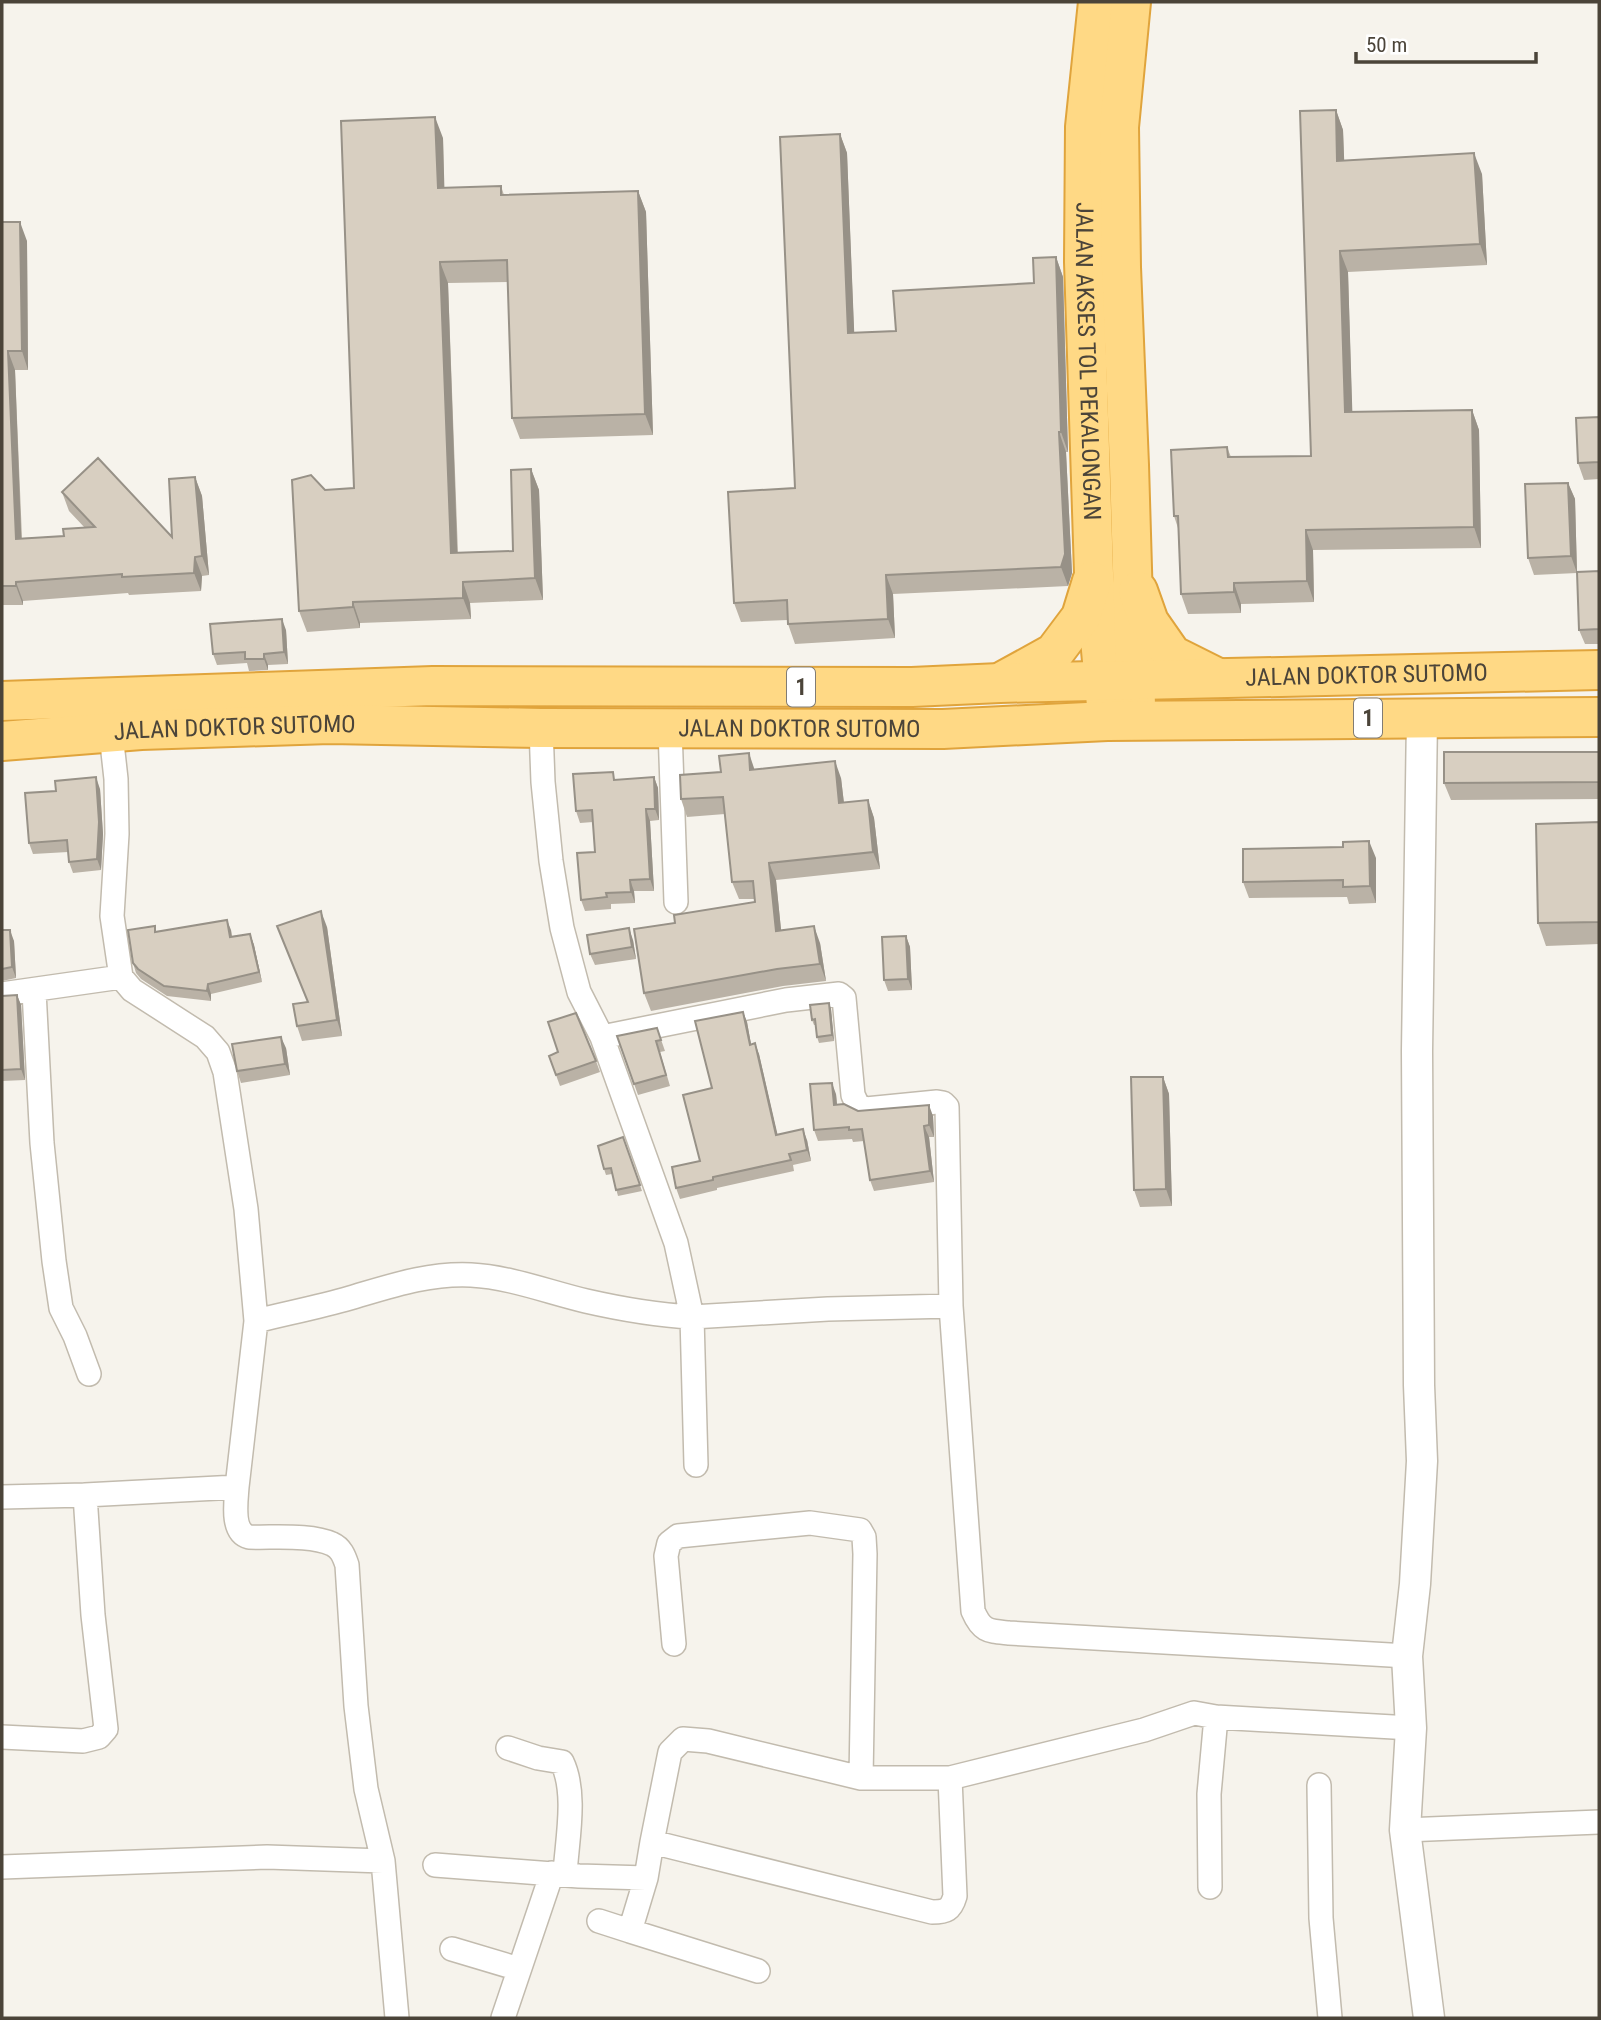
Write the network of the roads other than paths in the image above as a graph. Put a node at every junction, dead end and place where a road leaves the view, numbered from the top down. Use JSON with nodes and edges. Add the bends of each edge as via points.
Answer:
{"nodes":[{"id":1,"x":1098,"y":2,"type":"edge"},
{"id":2,"x":1131,"y":2,"type":"edge"},
{"id":3,"x":1113,"y":573,"type":"junction"},
{"id":4,"x":1599,"y":670,"type":"edge"},
{"id":5,"x":1219,"y":678,"type":"junction"},
{"id":6,"x":1120,"y":680,"type":"junction"},
{"id":7,"x":1000,"y":683,"type":"junction"},
{"id":8,"x":2,"y":701,"type":"edge"},
{"id":9,"x":1599,"y":717,"type":"edge"},
{"id":10,"x":1422,"y":718,"type":"junction"},
{"id":11,"x":1122,"y":721,"type":"junction"},
{"id":12,"x":541,"y":728,"type":"junction"},
{"id":13,"x":670,"y":729,"type":"junction"},
{"id":14,"x":111,"y":734,"type":"junction"},
{"id":15,"x":2,"y":741,"type":"edge"},
{"id":16,"x":676,"y":902,"type":"dead end"},
{"id":17,"x":121,"y":977,"type":"junction"},
{"id":18,"x":34,"y":991,"type":"junction"},
{"id":19,"x":2,"y":994,"type":"edge"},
{"id":20,"x":602,"y":1037,"type":"junction"},
{"id":21,"x":951,"y":1307,"type":"junction"},
{"id":22,"x":692,"y":1317,"type":"junction"},
{"id":23,"x":256,"y":1321,"type":"junction"},
{"id":24,"x":89,"y":1374,"type":"dead end"},
{"id":25,"x":696,"y":1465,"type":"dead end"},
{"id":26,"x":237,"y":1487,"type":"junction"},
{"id":27,"x":85,"y":1495,"type":"junction"},
{"id":28,"x":2,"y":1497,"type":"edge"},
{"id":29,"x":674,"y":1644,"type":"dead end"},
{"id":30,"x":1408,"y":1657,"type":"junction"},
{"id":31,"x":1216,"y":1717,"type":"junction"},
{"id":32,"x":1411,"y":1728,"type":"junction"},
{"id":33,"x":2,"y":1737,"type":"edge"},
{"id":34,"x":508,"y":1748,"type":"dead end"},
{"id":35,"x":861,"y":1779,"type":"junction"},
{"id":36,"x":950,"y":1779,"type":"junction"},
{"id":37,"x":1319,"y":1785,"type":"dead end"},
{"id":38,"x":1599,"y":1822,"type":"edge"},
{"id":39,"x":1405,"y":1830,"type":"junction"},
{"id":40,"x":652,"y":1842,"type":"junction"},
{"id":41,"x":383,"y":1861,"type":"junction"},
{"id":42,"x":435,"y":1865,"type":"dead end"},
{"id":43,"x":2,"y":1867,"type":"edge"},
{"id":44,"x":565,"y":1875,"type":"junction"},
{"id":45,"x":646,"y":1878,"type":"junction"},
{"id":46,"x":1210,"y":1887,"type":"dead end"},
{"id":47,"x":599,"y":1921,"type":"dead end"},
{"id":48,"x":634,"y":1921,"type":"junction"},
{"id":49,"x":452,"y":1949,"type":"dead end"},
{"id":50,"x":519,"y":1969,"type":"junction"},
{"id":51,"x":758,"y":1971,"type":"dead end"},
{"id":52,"x":397,"y":2018,"type":"edge"},
{"id":53,"x":503,"y":2018,"type":"edge"},
{"id":54,"x":1330,"y":2018,"type":"edge"},
{"id":55,"x":1429,"y":2018,"type":"edge"}],
"edges":[{"from":1,"to":3,"type":"highway","name":"JALAN AKSES TOL PEKALONGAN","via":[[1085,141],[1084,262]]},
{"from":2,"to":3,"type":"highway","name":"JALAN AKSES TOL PEKALONGAN","via":[[1119,127],[1129,465]]},
{"from":3,"to":5,"type":"highway","via":[[1172,655]]},
{"from":3,"to":6,"type":"highway","name":"JALAN AKSES TOL PEKALONGAN"},
{"from":3,"to":7,"type":"highway","via":[[1055,653]]},
{"from":4,"to":5,"type":"highway","name":"JALAN DOKTOR SUTOMO","number":"1"},
{"from":5,"to":6,"type":"highway","name":"JALAN DOKTOR SUTOMO","number":"1"},
{"from":6,"to":7,"type":"highway","name":"JALAN DOKTOR SUTOMO","number":"1"},
{"from":6,"to":11,"type":"highway","name":"JALAN AKSES TOL PEKALONGAN"},
{"from":7,"to":8,"type":"highway","name":"JALAN DOKTOR SUTOMO","number":"1","via":[[912,687],[433,685]]},
{"from":9,"to":10,"type":"highway","name":"JALAN DOKTOR SUTOMO","number":"1"},
{"from":10,"to":11,"type":"highway","name":"JALAN DOKTOR SUTOMO","number":"1"},
{"from":10,"to":30,"type":"street","via":[[1417,1051],[1422,1461]]},
{"from":11,"to":13,"type":"highway","name":"JALAN DOKTOR SUTOMO","number":"1","via":[[943,729]]},
{"from":12,"to":13,"type":"highway","name":"JALAN DOKTOR SUTOMO","number":"1"},
{"from":12,"to":14,"type":"highway","name":"JALAN DOKTOR SUTOMO","number":"1","via":[[330,724]]},
{"from":12,"to":20,"type":"street","via":[[550,848],[562,928],[579,992]]},
{"from":13,"to":16,"type":"street"},
{"from":14,"to":15,"type":"highway","name":"JALAN DOKTOR SUTOMO","number":"1"},
{"from":14,"to":17,"type":"street","via":[[117,834],[112,916]]},
{"from":17,"to":18,"type":"street"},
{"from":17,"to":23,"type":"street","via":[[132,990],[205,1037],[218,1052],[246,1209]]},
{"from":18,"to":19,"type":"street"},
{"from":18,"to":24,"type":"street","via":[[54,1261],[61,1308]]},
{"from":20,"to":21,"type":"street","via":[[786,1000],[839,994],[844,998],[853,1095],[858,1106],[937,1102],[947,1107]]},
{"from":20,"to":22,"type":"street","via":[[677,1243]]},
{"from":21,"to":22,"type":"street"},
{"from":21,"to":30,"type":"street","via":[[973,1611],[978,1624],[1009,1633]]},
{"from":22,"to":23,"type":"street","via":[[653,1315],[471,1275],[403,1281]]},
{"from":22,"to":25,"type":"street"},
{"from":23,"to":26,"type":"street"},
{"from":26,"to":27,"type":"street"},
{"from":26,"to":41,"type":"street","via":[[237,1524],[243,1536],[316,1540],[334,1544],[344,1553],[366,1789]]},
{"from":27,"to":28,"type":"street"},
{"from":27,"to":33,"type":"street","via":[[106,1729],[99,1737],[83,1741]]},
{"from":29,"to":35,"type":"street","via":[[666,1556],[669,1543],[678,1536],[810,1523],[860,1530],[865,1554]]},
{"from":30,"to":32,"type":"street"},
{"from":31,"to":32,"type":"street"},
{"from":31,"to":36,"type":"street","via":[[1194,1713]]},
{"from":31,"to":46,"type":"street","via":[[1209,1794]]},
{"from":32,"to":39,"type":"street"},
{"from":34,"to":44,"type":"street","via":[[562,1762],[567,1772],[571,1788]]},
{"from":35,"to":36,"type":"street"},
{"from":35,"to":40,"type":"street","via":[[722,1744],[683,1739],[670,1752]]},
{"from":36,"to":40,"type":"street","via":[[956,1896],[944,1912]]},
{"from":37,"to":54,"type":"street","via":[[1321,1918]]},
{"from":38,"to":39,"type":"street"},
{"from":39,"to":55,"type":"street"},
{"from":40,"to":45,"type":"street"},
{"from":41,"to":43,"type":"street","via":[[267,1857]]},
{"from":41,"to":52,"type":"street"},
{"from":42,"to":44,"type":"street"},
{"from":44,"to":45,"type":"street"},
{"from":44,"to":50,"type":"street"},
{"from":45,"to":48,"type":"street"},
{"from":47,"to":48,"type":"street"},
{"from":48,"to":51,"type":"street"},
{"from":49,"to":50,"type":"street"},
{"from":50,"to":53,"type":"street"}]}
